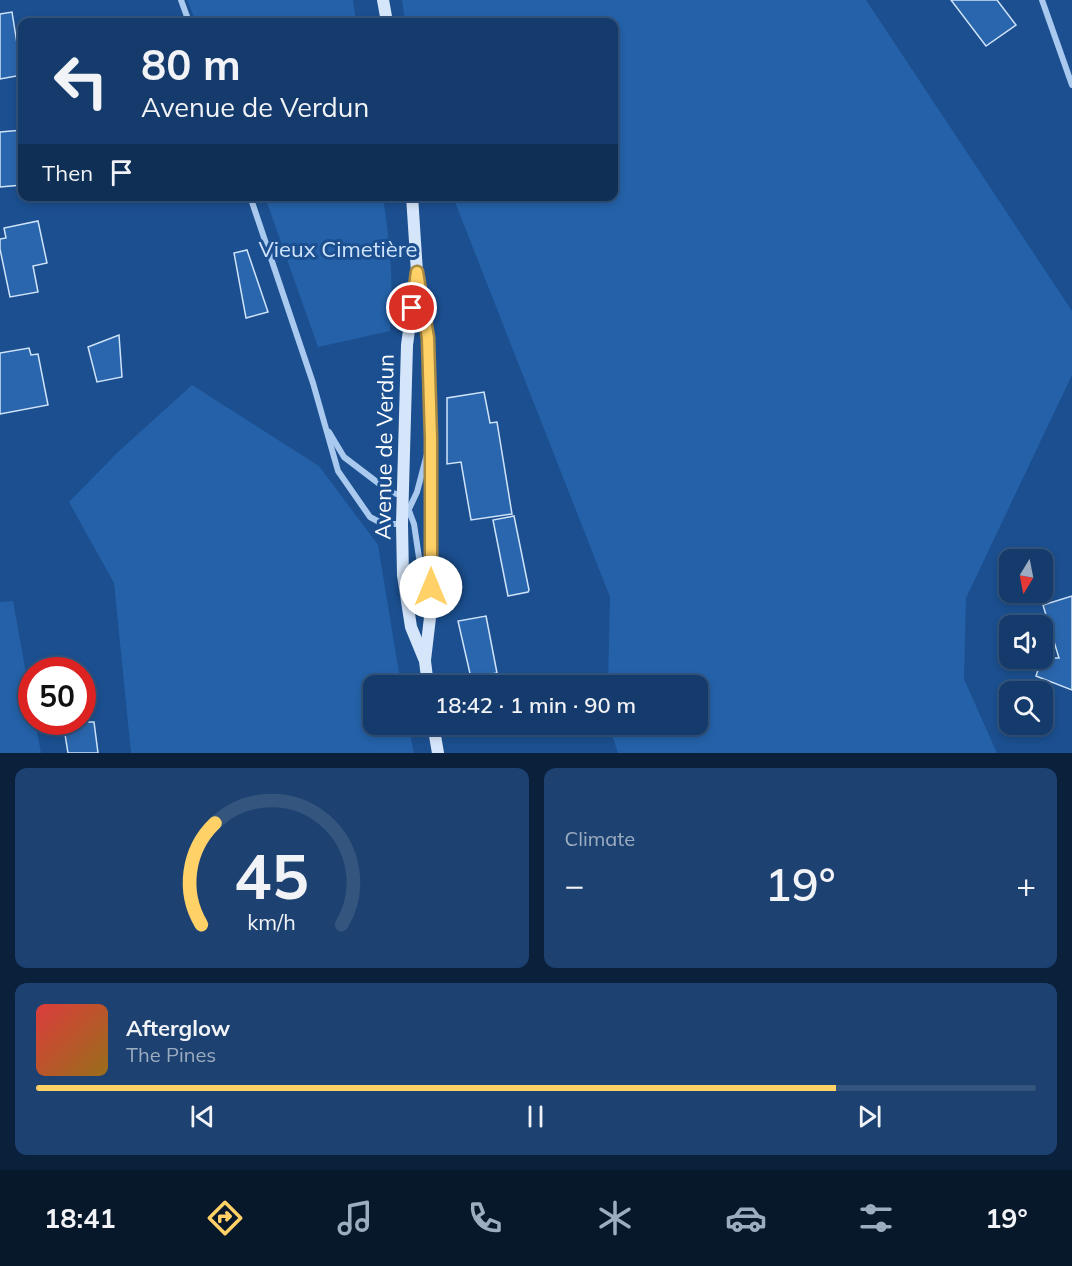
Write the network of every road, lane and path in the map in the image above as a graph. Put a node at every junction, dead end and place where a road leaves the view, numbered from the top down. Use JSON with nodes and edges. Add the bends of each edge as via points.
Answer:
{"nodes":[{"id":1,"x":181,"y":0,"type":"edge"},
{"id":2,"x":383,"y":0,"type":"edge"},
{"id":3,"x":1042,"y":0,"type":"edge"},
{"id":4,"x":188,"y":18,"type":"edge"},
{"id":5,"x":386,"y":18,"type":"edge"},
{"id":6,"x":1072,"y":85,"type":"edge"},
{"id":7,"x":252,"y":201,"type":"edge"},
{"id":8,"x":412,"y":201,"type":"edge"},
{"id":9,"x":417,"y":272,"type":"junction"},
{"id":10,"x":324,"y":424,"type":"junction"},
{"id":11,"x":431,"y":438,"type":"junction"},
{"id":12,"x":403,"y":495,"type":"junction"},
{"id":13,"x":408,"y":509,"type":"junction"},
{"id":14,"x":402,"y":524,"type":"junction"},
{"id":15,"x":431,"y":609,"type":"junction"},
{"id":16,"x":425,"y":661,"type":"junction"},
{"id":17,"x":427,"y":675,"type":"edge"},
{"id":18,"x":435,"y":735,"type":"edge"},
{"id":19,"x":438,"y":753,"type":"edge"}],
"edges":[{"from":1,"to":4,"type":"street"},
{"from":2,"to":5,"type":"main road"},
{"from":3,"to":6,"type":"street"},
{"from":7,"to":10,"type":"street"},
{"from":8,"to":9,"type":"main road","name":"Avenue de Verdun"},
{"from":9,"to":11,"type":"main road","via":[[428,338]]},
{"from":9,"to":12,"type":"main road","name":"Avenue de Verdun","via":[[407,345]]},
{"from":10,"to":12,"type":"street","via":[[344,457],[390,492]]},
{"from":10,"to":14,"type":"street","via":[[338,471],[370,516],[383,524]]},
{"from":11,"to":13,"type":"street","via":[[417,492]]},
{"from":11,"to":15,"type":"main road"},
{"from":12,"to":13,"type":"street"},
{"from":12,"to":14,"type":"main road","name":"Avenue de Verdun"},
{"from":13,"to":14,"type":"street"},
{"from":13,"to":15,"type":"street"},
{"from":14,"to":16,"type":"main road","name":"Avenue de Verdun","via":[[403,574],[411,627]]},
{"from":15,"to":16,"type":"main road"},
{"from":16,"to":17,"type":"main road"},
{"from":18,"to":19,"type":"main road"}]}
